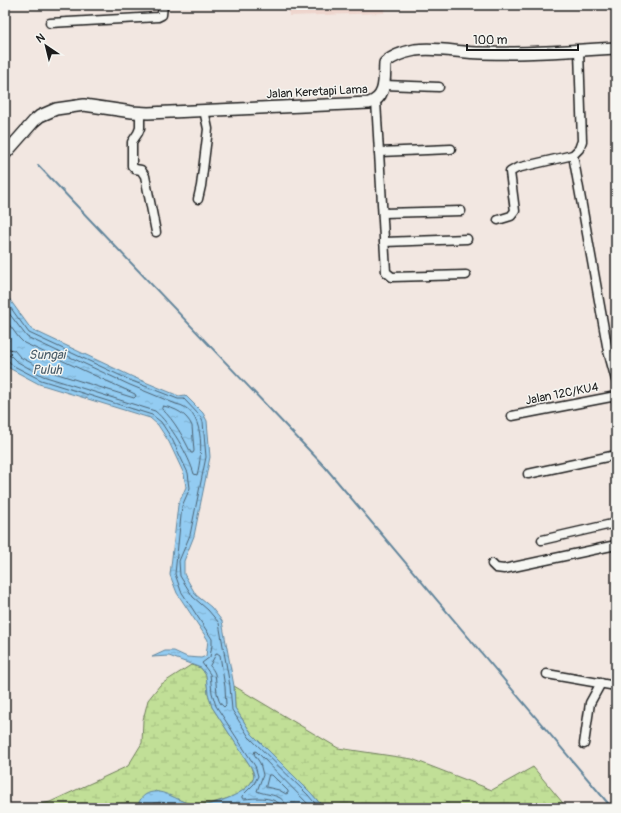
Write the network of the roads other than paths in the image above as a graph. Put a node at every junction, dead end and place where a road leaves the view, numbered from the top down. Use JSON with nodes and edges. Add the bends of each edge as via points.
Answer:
{"nodes":[{"id":1,"x":162,"y":5,"type":"edge"},
{"id":2,"x":50,"y":23,"type":"dead end"},
{"id":3,"x":616,"y":48,"type":"edge"},
{"id":4,"x":580,"y":51,"type":"junction"},
{"id":5,"x":384,"y":85,"type":"junction"},
{"id":6,"x":439,"y":88,"type":"dead end"},
{"id":7,"x":376,"y":101,"type":"junction"},
{"id":8,"x":204,"y":110,"type":"junction"},
{"id":9,"x":140,"y":112,"type":"junction"},
{"id":10,"x":451,"y":149,"type":"dead end"},
{"id":11,"x":379,"y":152,"type":"junction"},
{"id":12,"x":5,"y":154,"type":"edge"},
{"id":13,"x":573,"y":156,"type":"junction"},
{"id":14,"x":198,"y":199,"type":"dead end"},
{"id":15,"x":461,"y":210,"type":"dead end"},
{"id":16,"x":383,"y":213,"type":"junction"},
{"id":17,"x":498,"y":220,"type":"dead end"},
{"id":18,"x":156,"y":232,"type":"dead end"},
{"id":19,"x":467,"y":239,"type":"dead end"},
{"id":20,"x":384,"y":242,"type":"junction"},
{"id":21,"x":466,"y":274,"type":"dead end"},
{"id":22,"x":616,"y":380,"type":"edge"},
{"id":23,"x":616,"y":396,"type":"edge"},
{"id":24,"x":512,"y":416,"type":"dead end"},
{"id":25,"x":616,"y":455,"type":"edge"},
{"id":26,"x":528,"y":474,"type":"dead end"},
{"id":27,"x":616,"y":523,"type":"edge"},
{"id":28,"x":542,"y":540,"type":"dead end"},
{"id":29,"x":616,"y":545,"type":"edge"},
{"id":30,"x":492,"y":564,"type":"dead end"},
{"id":31,"x":547,"y":674,"type":"dead end"},
{"id":32,"x":601,"y":683,"type":"junction"},
{"id":33,"x":616,"y":686,"type":"edge"},
{"id":34,"x":584,"y":744,"type":"dead end"}],
"edges":[{"from":1,"to":2,"type":"street","via":[[162,15],[158,17]]},
{"from":3,"to":4,"type":"street","name":"Jalan Keretapi Lama"},
{"from":4,"to":5,"type":"street","name":"Jalan Keretapi Lama","via":[[482,53],[440,49],[417,50],[396,56],[386,63]]},
{"from":4,"to":13,"type":"street","via":[[582,141]]},
{"from":5,"to":6,"type":"street"},
{"from":5,"to":7,"type":"street","name":"Jalan Keretapi Lama"},
{"from":7,"to":8,"type":"street","name":"Jalan Keretapi Lama"},
{"from":7,"to":11,"type":"street"},
{"from":8,"to":9,"type":"street","name":"Jalan Keretapi Lama"},
{"from":8,"to":14,"type":"street","via":[[208,129]]},
{"from":9,"to":12,"type":"street","name":"Jalan Keretapi Lama","via":[[84,105],[56,109],[34,121]]},
{"from":9,"to":18,"type":"street","via":[[140,128],[132,142],[132,166],[141,170],[145,176]]},
{"from":10,"to":11,"type":"street"},
{"from":11,"to":16,"type":"street"},
{"from":13,"to":17,"type":"street","via":[[517,168],[510,172],[515,212]]},
{"from":13,"to":22,"type":"street","via":[[606,344]]},
{"from":15,"to":16,"type":"street"},
{"from":16,"to":20,"type":"street"},
{"from":19,"to":20,"type":"street"},
{"from":20,"to":21,"type":"street","via":[[386,272],[392,277]]},
{"from":23,"to":24,"type":"street","name":"Jalan 12C/KU4"},
{"from":25,"to":26,"type":"street"},
{"from":27,"to":28,"type":"street"},
{"from":29,"to":30,"type":"street","via":[[504,569],[496,568]]},
{"from":31,"to":32,"type":"street"},
{"from":32,"to":33,"type":"street"},
{"from":32,"to":34,"type":"street","via":[[590,703]]}]}
